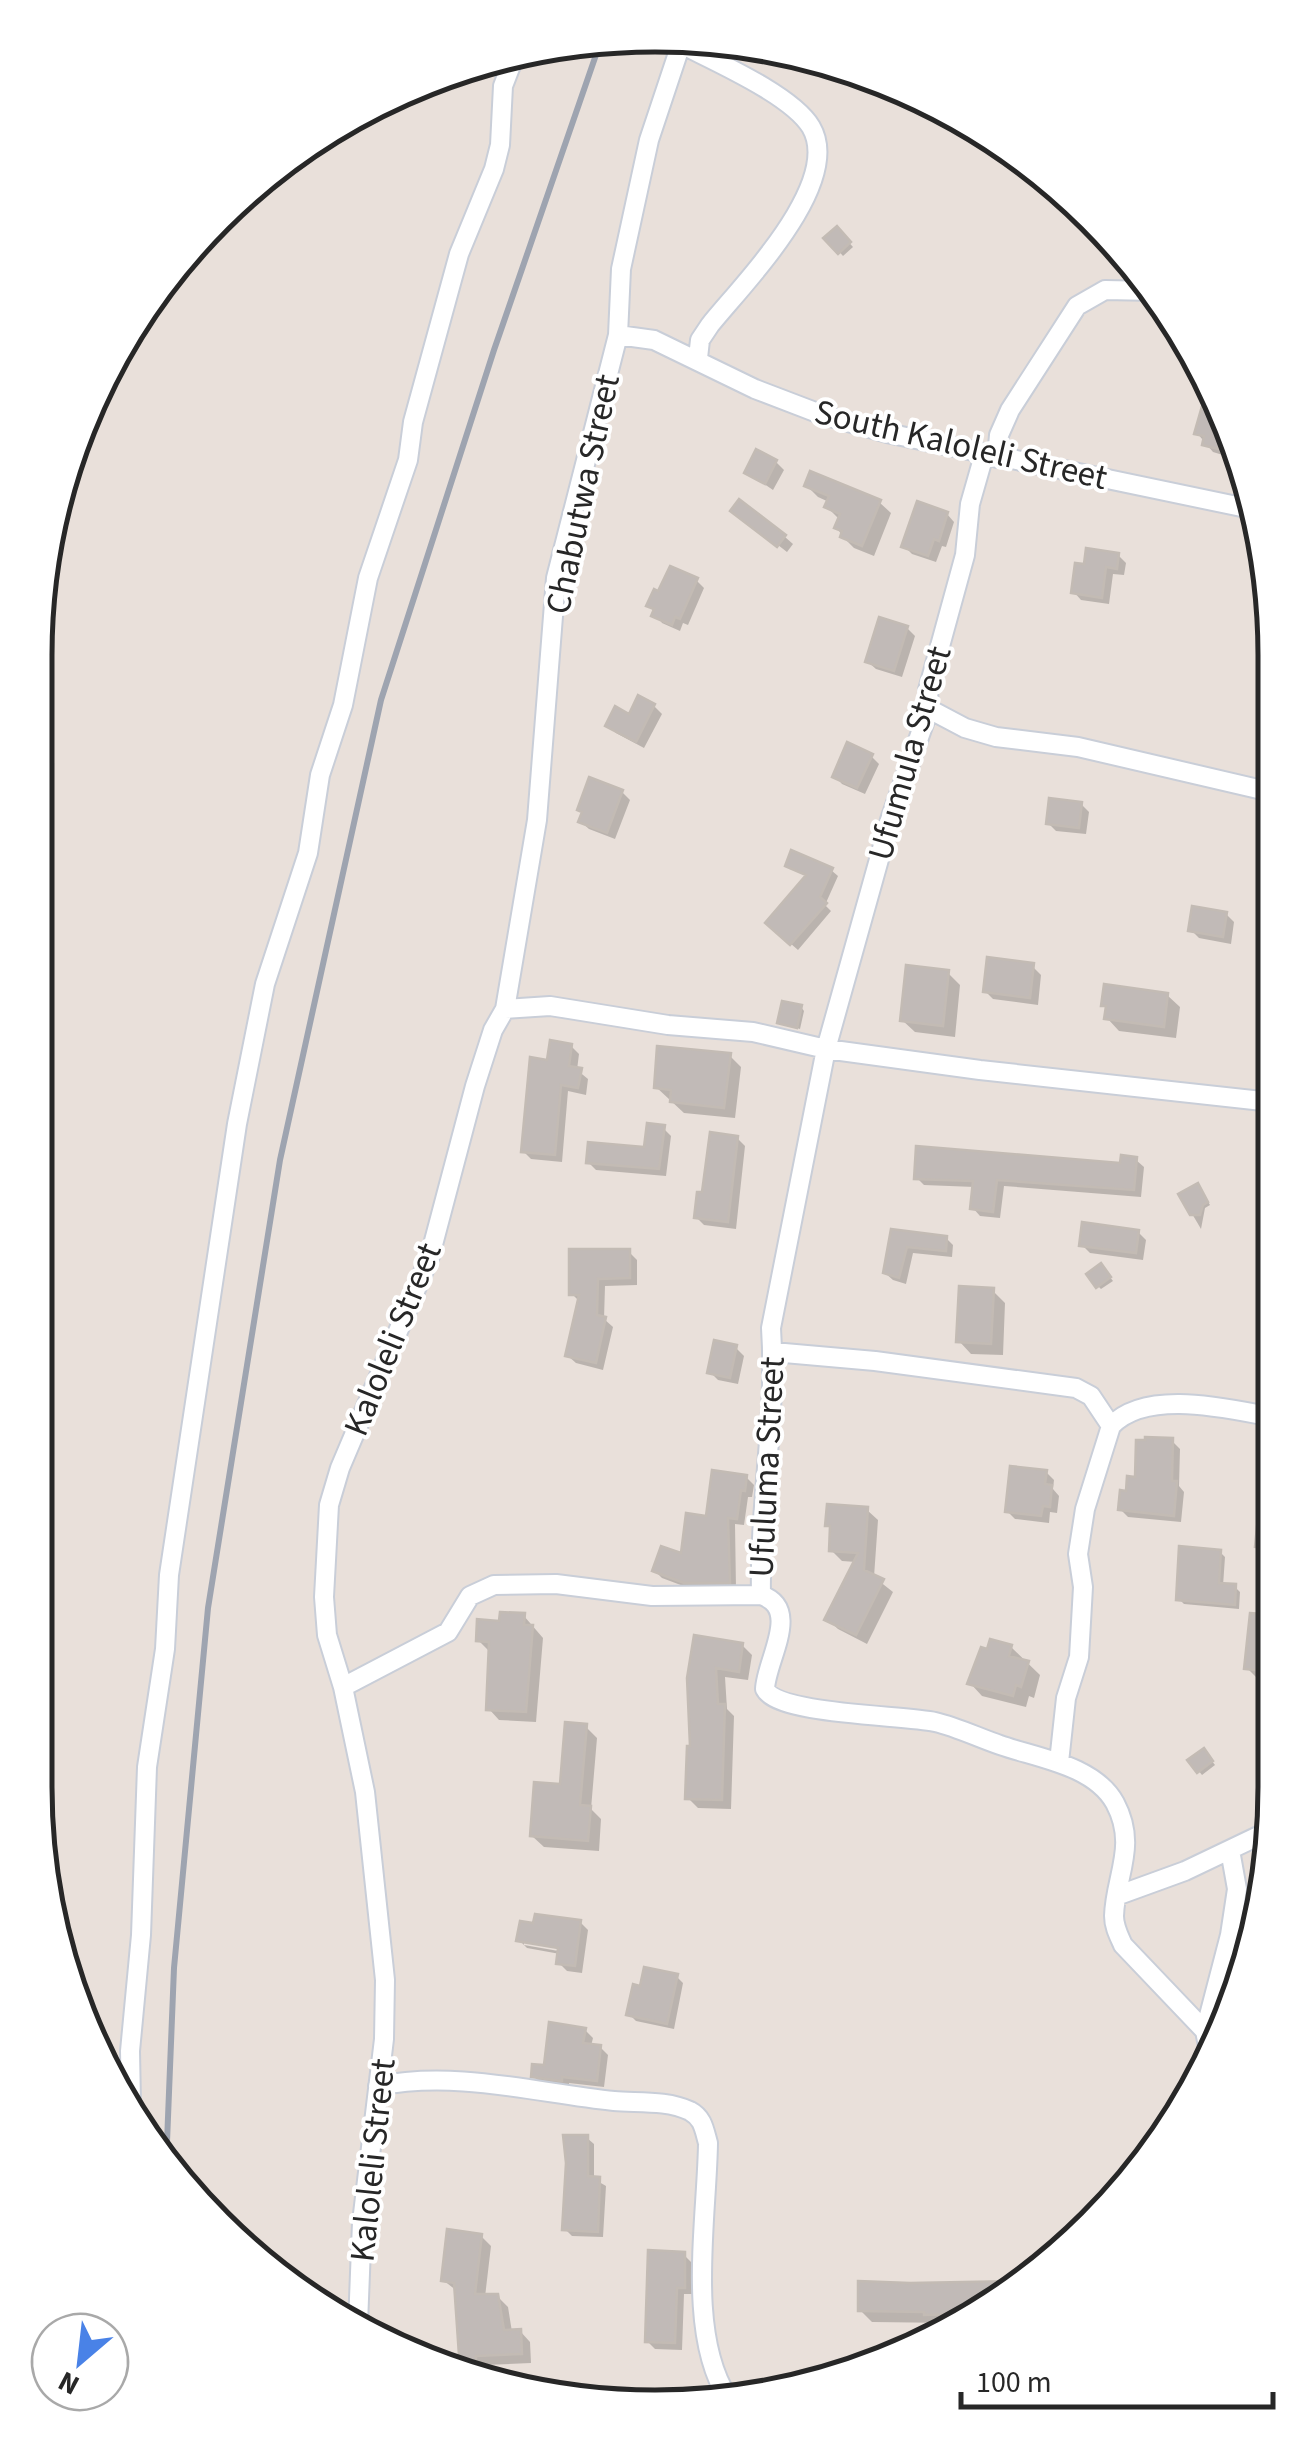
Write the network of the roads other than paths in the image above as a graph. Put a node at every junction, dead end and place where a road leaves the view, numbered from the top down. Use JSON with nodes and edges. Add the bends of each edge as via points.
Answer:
{"nodes":[{"id":1,"x":678,"y":53,"type":"edge"},
{"id":2,"x":702,"y":55,"type":"edge"},
{"id":3,"x":509,"y":71,"type":"edge"},
{"id":4,"x":1136,"y":291,"type":"edge"},
{"id":5,"x":618,"y":336,"type":"junction"},
{"id":6,"x":698,"y":358,"type":"junction"},
{"id":7,"x":990,"y":457,"type":"junction"},
{"id":8,"x":1240,"y":507,"type":"edge"},
{"id":9,"x":928,"y":710,"type":"junction"},
{"id":10,"x":1258,"y":789,"type":"edge"},
{"id":11,"x":504,"y":1009,"type":"junction"},
{"id":12,"x":826,"y":1049,"type":"junction"},
{"id":13,"x":1258,"y":1100,"type":"edge"},
{"id":14,"x":773,"y":1352,"type":"junction"},
{"id":15,"x":1258,"y":1413,"type":"edge"},
{"id":16,"x":1110,"y":1426,"type":"junction"},
{"id":17,"x":760,"y":1594,"type":"junction"},
{"id":18,"x":342,"y":1688,"type":"junction"},
{"id":19,"x":1058,"y":1762,"type":"junction"},
{"id":20,"x":1256,"y":1837,"type":"edge"},
{"id":21,"x":1230,"y":1850,"type":"junction"},
{"id":22,"x":1119,"y":1895,"type":"junction"},
{"id":23,"x":1205,"y":2031,"type":"joint"},
{"id":24,"x":131,"y":2083,"type":"edge"},
{"id":25,"x":378,"y":2086,"type":"junction"},
{"id":26,"x":358,"y":2311,"type":"edge"},
{"id":27,"x":720,"y":2385,"type":"edge"}],
"edges":[{"from":1,"to":5,"type":"street","name":"Chabutwa Street","via":[[649,140],[621,269]]},
{"from":2,"to":6,"type":"street","via":[[789,106],[811,127],[816,147],[805,199],[787,232],[710,325]]},
{"from":3,"to":24,"type":"street","via":[[500,146],[459,254],[408,460],[368,578],[308,853],[265,984],[237,1124],[169,1575],[148,1767]]},
{"from":4,"to":7,"type":"street","name":"Ufumula Street","via":[[1106,290],[1077,306],[1010,410]]},
{"from":5,"to":6,"type":"street","name":"South Kaloleli Street","via":[[654,340]]},
{"from":5,"to":11,"type":"street","name":"Chabutwa Street","via":[[556,578],[537,820]]},
{"from":6,"to":7,"type":"street","name":"South Kaloleli Street","via":[[822,415]]},
{"from":7,"to":8,"type":"street","name":"South Kaloleli Street"},
{"from":7,"to":9,"type":"street","name":"Ufumula Street","via":[[970,504],[965,555]]},
{"from":9,"to":10,"type":"street","via":[[996,737],[1078,747]]},
{"from":9,"to":12,"type":"street","name":"Ufumula Street"},
{"from":11,"to":12,"type":"street","via":[[550,1006],[753,1032]]},
{"from":11,"to":18,"type":"street","name":"Kaloleli Street","via":[[480,1071],[430,1256],[329,1505],[326,1635]]},
{"from":12,"to":13,"type":"street"},
{"from":12,"to":14,"type":"street","name":"Ufuluma Street","via":[[772,1328]]},
{"from":14,"to":16,"type":"street","via":[[1076,1388],[1091,1396]]},
{"from":14,"to":17,"type":"street","name":"Ufuluma Street"},
{"from":15,"to":16,"type":"street","via":[[1185,1402],[1120,1416]]},
{"from":16,"to":19,"type":"street","via":[[1078,1554],[1079,1657]]},
{"from":17,"to":18,"type":"street","via":[[652,1596],[556,1584],[494,1585],[470,1596],[448,1632]]},
{"from":17,"to":19,"type":"street","name":"Ufuluma Street","via":[[775,1604],[782,1623],[765,1682],[774,1700],[935,1722]]},
{"from":18,"to":25,"type":"street","name":"Kaloleli Street","via":[[365,1792],[380,1913],[385,1980]]},
{"from":19,"to":22,"type":"street","name":"Ufuluma Street","via":[[1114,1800],[1124,1828]]},
{"from":20,"to":21,"type":"street"},
{"from":21,"to":22,"type":"street"},
{"from":21,"to":23,"type":"street","via":[[1237,1889]]},
{"from":22,"to":23,"type":"street","name":"Ufuluma Street","via":[[1114,1914],[1124,1945]]},
{"from":25,"to":26,"type":"street","name":"Kaloleli Street"},
{"from":25,"to":27,"type":"street","via":[[408,2080],[500,2085],[668,2104],[702,2121],[708,2142],[702,2306]]}]}
